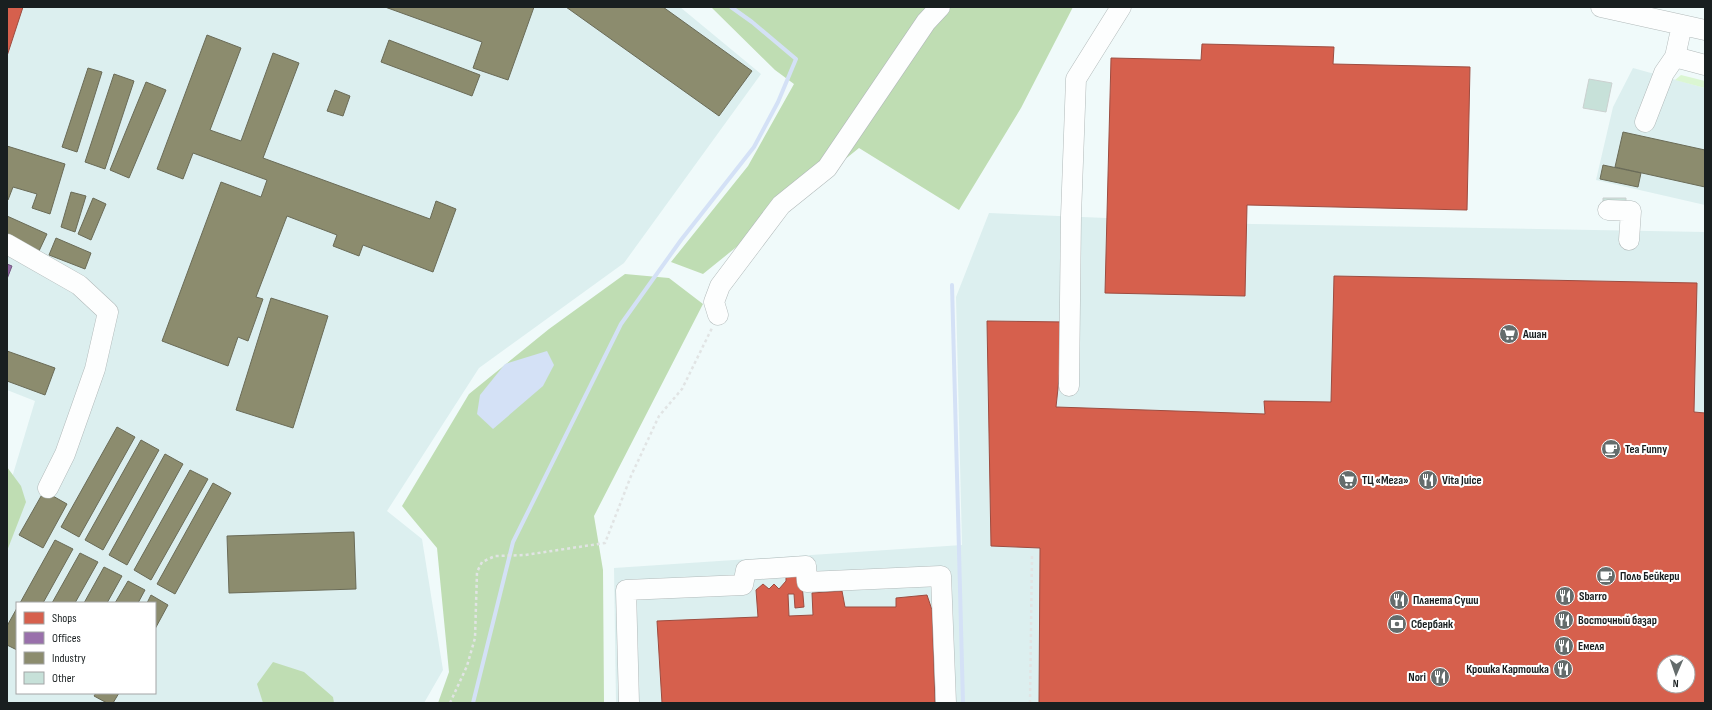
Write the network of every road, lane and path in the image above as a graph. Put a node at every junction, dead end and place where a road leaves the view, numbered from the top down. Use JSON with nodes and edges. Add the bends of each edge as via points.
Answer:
{"nodes":[{"id":1,"x":940,"y":7,"type":"edge"},
{"id":2,"x":1121,"y":7,"type":"edge"},
{"id":3,"x":1601,"y":7,"type":"edge"},
{"id":4,"x":1682,"y":25,"type":"junction"},
{"id":5,"x":1705,"y":30,"type":"edge"},
{"id":6,"x":1675,"y":57,"type":"junction"},
{"id":7,"x":1705,"y":65,"type":"edge"},
{"id":8,"x":1645,"y":122,"type":"dead end"},
{"id":9,"x":1608,"y":210,"type":"dead end"},
{"id":10,"x":1629,"y":240,"type":"dead end"},
{"id":11,"x":7,"y":244,"type":"edge"},
{"id":12,"x":718,"y":315,"type":"joint"},
{"id":13,"x":1069,"y":386,"type":"dead end"},
{"id":14,"x":48,"y":488,"type":"dead end"},
{"id":15,"x":1032,"y":556,"type":"dead end"},
{"id":16,"x":450,"y":703,"type":"edge"},
{"id":17,"x":629,"y":703,"type":"edge"},
{"id":18,"x":946,"y":703,"type":"edge"},
{"id":19,"x":1030,"y":703,"type":"edge"}],
"edges":[{"from":1,"to":12,"type":"street","via":[[926,22],[827,168],[781,205],[720,286],[714,302]]},
{"from":2,"to":13,"type":"street","via":[[1076,79]]},
{"from":3,"to":4,"type":"street"},
{"from":4,"to":5,"type":"street"},
{"from":4,"to":6,"type":"street"},
{"from":6,"to":7,"type":"street"},
{"from":6,"to":8,"type":"street","via":[[1664,73]]},
{"from":9,"to":10,"type":"street","via":[[1631,211]]},
{"from":11,"to":14,"type":"street","via":[[79,285],[108,312],[95,369],[65,454]]},
{"from":12,"to":16,"type":"path","via":[[682,389],[659,416],[631,476],[605,544],[525,555],[495,556],[482,562],[477,572],[475,638],[467,666]]},
{"from":15,"to":19,"type":"path"},
{"from":17,"to":18,"type":"street","via":[[626,590],[743,585],[746,570],[806,566],[807,582],[941,576]]}]}
